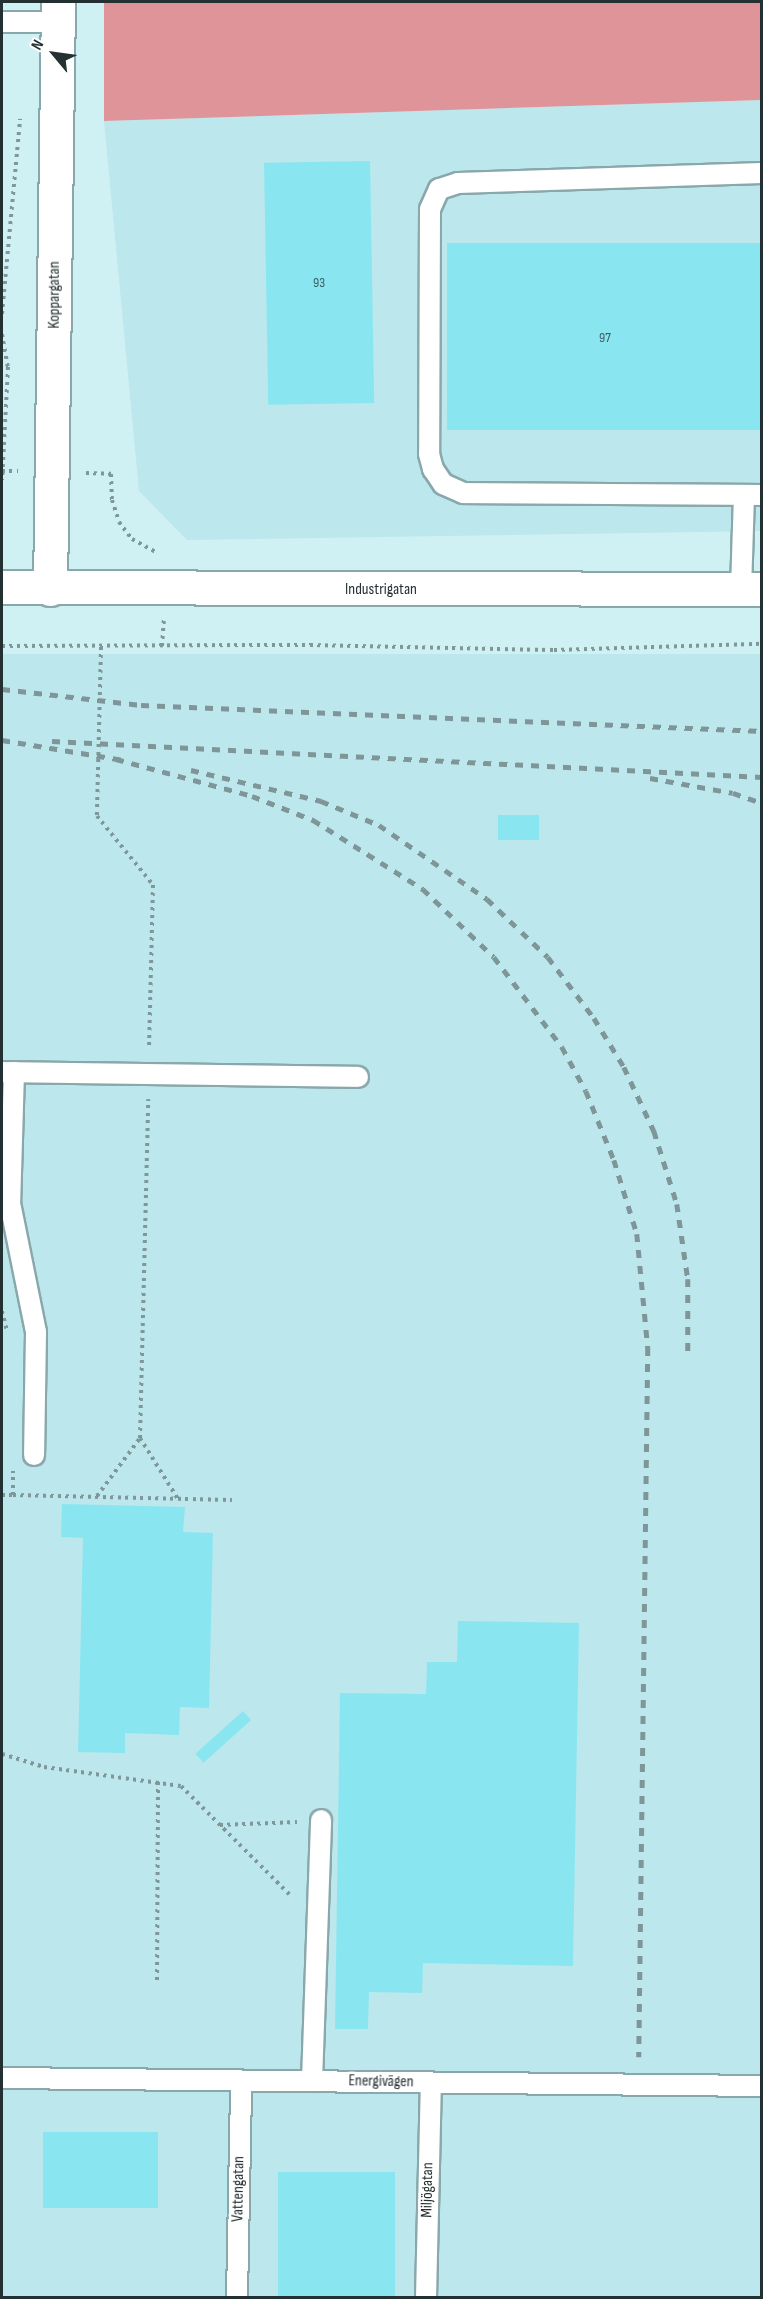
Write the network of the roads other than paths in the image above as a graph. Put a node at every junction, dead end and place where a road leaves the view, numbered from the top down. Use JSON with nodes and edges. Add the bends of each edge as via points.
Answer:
{"nodes":[{"id":1,"x":58,"y":12,"type":"edge"},
{"id":2,"x":2,"y":22,"type":"edge"},
{"id":3,"x":762,"y":173,"type":"edge"},
{"id":4,"x":753,"y":495,"type":"edge"},
{"id":5,"x":2,"y":587,"type":"edge"},
{"id":6,"x":50,"y":589,"type":"junction"},
{"id":7,"x":751,"y":589,"type":"edge"},
{"id":8,"x":8,"y":1072,"type":"edge"},
{"id":9,"x":358,"y":1077,"type":"dead end"},
{"id":10,"x":34,"y":1455,"type":"dead end"},
{"id":11,"x":321,"y":1820,"type":"road end"},
{"id":12,"x":2,"y":2078,"type":"edge"},
{"id":13,"x":241,"y":2081,"type":"junction"},
{"id":14,"x":312,"y":2081,"type":"junction"},
{"id":15,"x":431,"y":2083,"type":"junction"},
{"id":16,"x":762,"y":2086,"type":"edge"},
{"id":17,"x":237,"y":2298,"type":"edge"},
{"id":18,"x":426,"y":2298,"type":"edge"}],
"edges":[{"from":1,"to":2,"type":"lane"},
{"from":1,"to":6,"type":"street","name":"Koppargatan"},
{"from":3,"to":4,"type":"lane","via":[[458,183],[439,189],[430,209],[429,454],[433,469],[444,484],[463,493]]},
{"from":4,"to":7,"type":"lane"},
{"from":5,"to":6,"type":"street","name":"Industrigatan"},
{"from":6,"to":7,"type":"street","name":"Industrigatan"},
{"from":8,"to":9,"type":"lane"},
{"from":8,"to":10,"type":"lane","via":[[10,1203],[36,1332]]},
{"from":11,"to":14,"type":"lane"},
{"from":12,"to":13,"type":"lane","name":"Energivägen"},
{"from":13,"to":14,"type":"lane","name":"Energivägen"},
{"from":13,"to":17,"type":"lane","name":"Vattengatan"},
{"from":14,"to":15,"type":"lane","name":"Energivägen"},
{"from":15,"to":16,"type":"lane","name":"Energivägen"},
{"from":15,"to":18,"type":"lane","name":"Miljögatan"}]}
